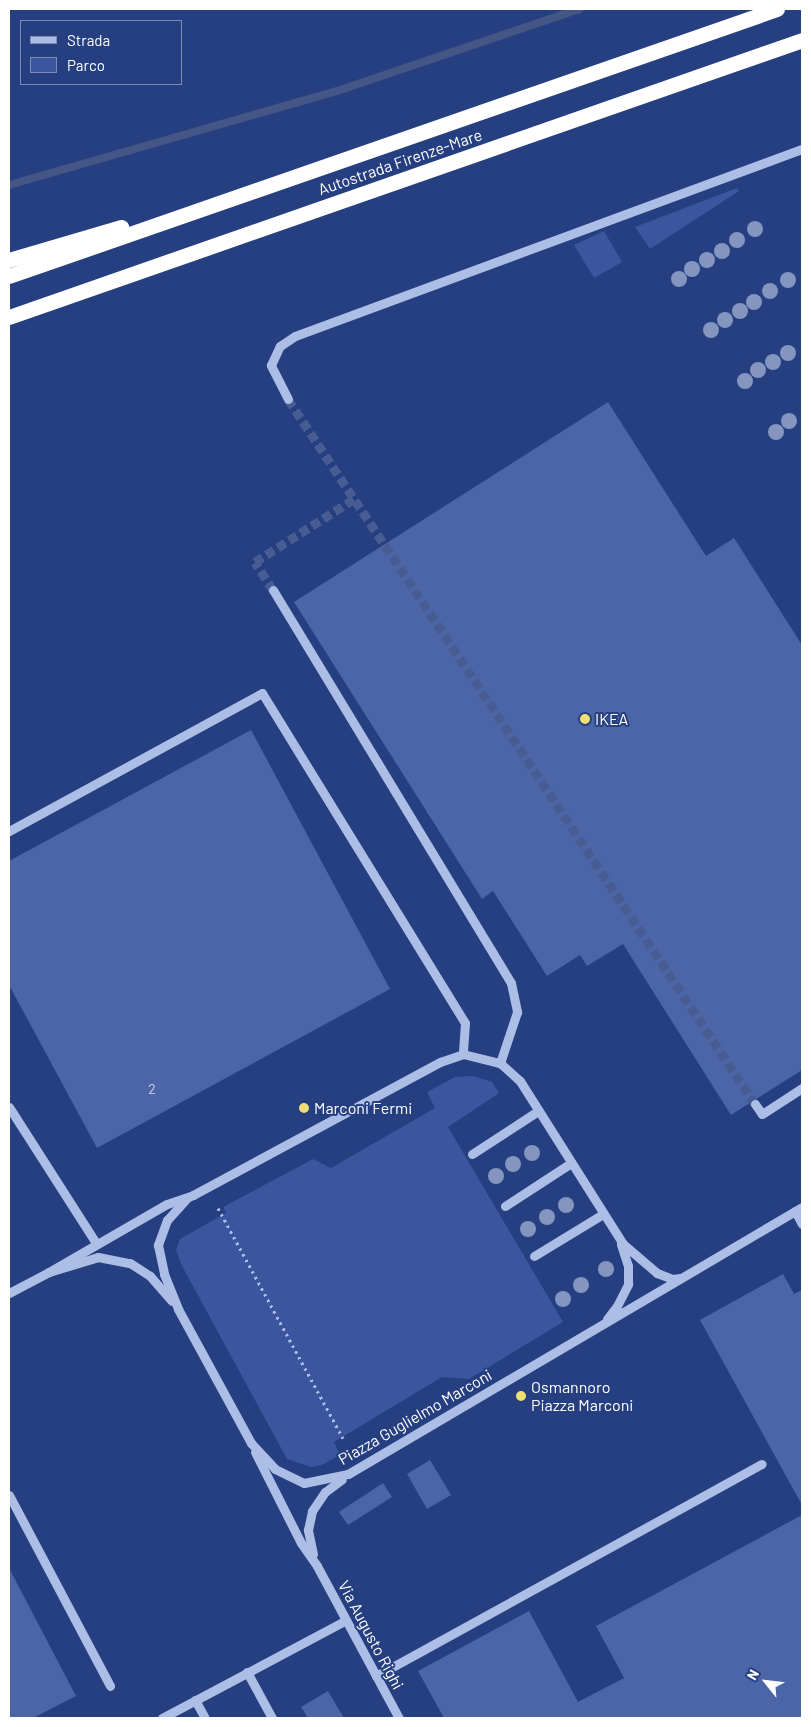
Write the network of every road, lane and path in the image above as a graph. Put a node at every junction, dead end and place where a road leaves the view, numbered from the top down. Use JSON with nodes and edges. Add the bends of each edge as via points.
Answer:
{"nodes":[{"id":1,"x":777,"y":9,"type":"edge"},
{"id":2,"x":802,"y":40,"type":"edge"},
{"id":3,"x":802,"y":149,"type":"edge"},
{"id":4,"x":222,"y":201,"type":"junction"},
{"id":5,"x":9,"y":260,"type":"edge"},
{"id":6,"x":9,"y":276,"type":"edge"},
{"id":7,"x":9,"y":317,"type":"edge"},
{"id":8,"x":288,"y":399,"type":"tunnel mouth"},
{"id":9,"x":273,"y":590,"type":"tunnel mouth"},
{"id":10,"x":9,"y":831,"type":"edge"},
{"id":11,"x":463,"y":1054,"type":"junction"},
{"id":12,"x":500,"y":1063,"type":"junction"},
{"id":13,"x":802,"y":1088,"type":"edge"},
{"id":14,"x":755,"y":1104,"type":"dead end"},
{"id":15,"x":9,"y":1107,"type":"edge"},
{"id":16,"x":538,"y":1111,"type":"junction"},
{"id":17,"x":472,"y":1154,"type":"dead end"},
{"id":18,"x":571,"y":1163,"type":"junction"},
{"id":19,"x":188,"y":1198,"type":"junction"},
{"id":20,"x":505,"y":1206,"type":"dead end"},
{"id":21,"x":218,"y":1208,"type":"dead end"},
{"id":22,"x":799,"y":1209,"type":"edge"},
{"id":23,"x":603,"y":1214,"type":"junction"},
{"id":24,"x":802,"y":1224,"type":"edge"},
{"id":25,"x":618,"y":1238,"type":"junction"},
{"id":26,"x":96,"y":1243,"type":"junction"},
{"id":27,"x":534,"y":1256,"type":"dead end"},
{"id":28,"x":49,"y":1272,"type":"junction"},
{"id":29,"x":682,"y":1277,"type":"junction"},
{"id":30,"x":9,"y":1294,"type":"edge"},
{"id":31,"x":178,"y":1309,"type":"junction"},
{"id":32,"x":600,"y":1326,"type":"junction"},
{"id":33,"x":343,"y":1438,"type":"dead end"},
{"id":34,"x":251,"y":1443,"type":"junction"},
{"id":35,"x":762,"y":1464,"type":"dead end"},
{"id":36,"x":348,"y":1474,"type":"junction"},
{"id":37,"x":9,"y":1495,"type":"edge"},
{"id":38,"x":317,"y":1566,"type":"junction"},
{"id":39,"x":346,"y":1620,"type":"junction"},
{"id":40,"x":247,"y":1672,"type":"junction"},
{"id":41,"x":376,"y":1676,"type":"junction"},
{"id":42,"x":110,"y":1686,"type":"dead end"},
{"id":43,"x":195,"y":1700,"type":"junction"},
{"id":44,"x":162,"y":1718,"type":"edge"},
{"id":45,"x":205,"y":1718,"type":"edge"},
{"id":46,"x":272,"y":1718,"type":"edge"},
{"id":47,"x":399,"y":1718,"type":"edge"}],
"edges":[{"from":1,"to":4,"type":"highway","name":"Autostrada Firenze-Mare"},
{"from":2,"to":7,"type":"highway","name":"Autostrada Firenze-Mare"},
{"from":3,"to":8,"type":"street","via":[[295,336],[280,346],[271,365]]},
{"from":4,"to":5,"type":"highway"},
{"from":4,"to":6,"type":"highway","name":"Autostrada Firenze-Mare"},
{"from":9,"to":12,"type":"street","via":[[511,983],[518,1012]]},
{"from":10,"to":11,"type":"street","via":[[262,693],[465,1023]]},
{"from":11,"to":12,"type":"street","name":"Piazza Guglielmo Marconi"},
{"from":11,"to":19,"type":"street","name":"Piazza Guglielmo Marconi","via":[[440,1062]]},
{"from":12,"to":16,"type":"street","name":"Piazza Guglielmo Marconi","via":[[520,1081]]},
{"from":13,"to":14,"type":"street","via":[[762,1114]]},
{"from":15,"to":26,"type":"street"},
{"from":16,"to":17,"type":"street"},
{"from":16,"to":18,"type":"street","name":"Piazza Guglielmo Marconi"},
{"from":18,"to":20,"type":"street"},
{"from":18,"to":23,"type":"street","name":"Piazza Guglielmo Marconi"},
{"from":19,"to":26,"type":"street","name":"Piazza Guglielmo Marconi","via":[[167,1204]]},
{"from":19,"to":31,"type":"street","name":"Piazza Guglielmo Marconi","via":[[167,1220],[158,1245],[164,1274]]},
{"from":21,"to":33,"type":"path"},
{"from":22,"to":24,"type":"street"},
{"from":22,"to":29,"type":"street"},
{"from":23,"to":25,"type":"street","name":"Piazza Guglielmo Marconi"},
{"from":23,"to":27,"type":"street"},
{"from":25,"to":29,"type":"street","name":"Piazza Guglielmo Marconi","via":[[657,1273],[673,1279]]},
{"from":25,"to":32,"type":"street","name":"Piazza Guglielmo Marconi","via":[[627,1260],[628,1284],[617,1306]]},
{"from":26,"to":28,"type":"street","name":"Piazza Guglielmo Marconi"},
{"from":28,"to":30,"type":"street"},
{"from":28,"to":31,"type":"street","via":[[98,1257],[116,1258],[150,1276]]},
{"from":29,"to":32,"type":"street","name":"Piazza Guglielmo Marconi"},
{"from":31,"to":34,"type":"street","name":"Piazza Guglielmo Marconi"},
{"from":32,"to":36,"type":"street","name":"Piazza Guglielmo Marconi"},
{"from":34,"to":36,"type":"street","name":"Piazza Guglielmo Marconi","via":[[275,1469],[296,1481],[317,1483]]},
{"from":34,"to":38,"type":"street","name":"Via Augusto Righi","via":[[301,1543]]},
{"from":35,"to":41,"type":"street"},
{"from":36,"to":38,"type":"street","name":"Via Augusto Righi","via":[[325,1492],[309,1520],[310,1546]]},
{"from":37,"to":42,"type":"street"},
{"from":38,"to":39,"type":"street","name":"Via Augusto Righi"},
{"from":39,"to":40,"type":"street"},
{"from":39,"to":41,"type":"street","name":"Via Augusto Righi"},
{"from":40,"to":43,"type":"street"},
{"from":40,"to":46,"type":"street"},
{"from":41,"to":47,"type":"street","name":"Via Augusto Righi"},
{"from":43,"to":44,"type":"street"},
{"from":43,"to":45,"type":"street"}]}
